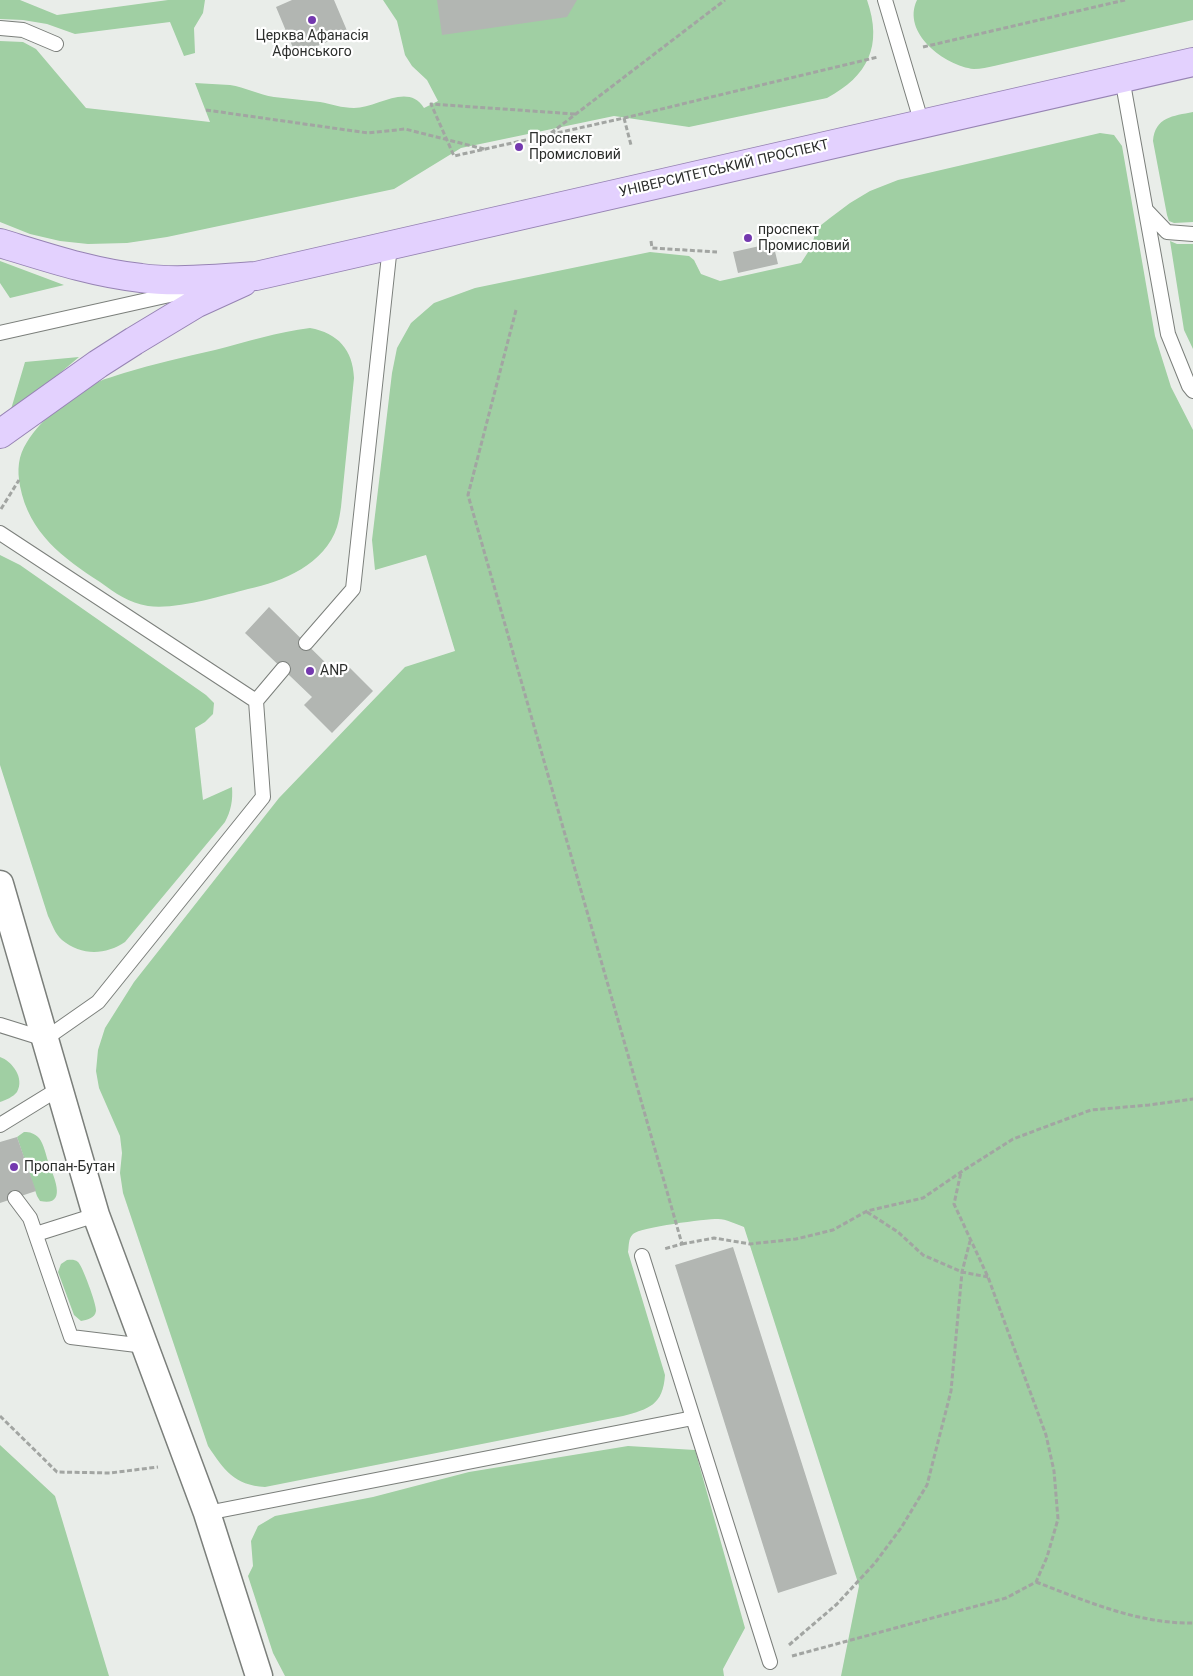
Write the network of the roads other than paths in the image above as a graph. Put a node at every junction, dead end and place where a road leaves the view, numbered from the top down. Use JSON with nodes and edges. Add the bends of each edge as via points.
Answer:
{"nodes":[{"id":1,"x":885,"y":0,"type":"edge"},
{"id":2,"x":0,"y":28,"type":"edge"},
{"id":3,"x":56,"y":44,"type":"dead end"},
{"id":4,"x":1193,"y":62,"type":"edge"},
{"id":5,"x":1122,"y":78,"type":"junction"},
{"id":6,"x":922,"y":124,"type":"junction"},
{"id":7,"x":1146,"y":210,"type":"junction"},
{"id":8,"x":1193,"y":234,"type":"edge"},
{"id":9,"x":0,"y":243,"type":"edge"},
{"id":10,"x":390,"y":246,"type":"junction"},
{"id":11,"x":256,"y":276,"type":"junction"},
{"id":12,"x":0,"y":332,"type":"edge"},
{"id":13,"x":1193,"y":392,"type":"edge"},
{"id":14,"x":0,"y":434,"type":"edge"},
{"id":15,"x":0,"y":533,"type":"edge"},
{"id":16,"x":306,"y":643,"type":"dead end"},
{"id":17,"x":283,"y":669,"type":"dead end"},
{"id":18,"x":256,"y":701,"type":"junction"},
{"id":19,"x":0,"y":884,"type":"edge"},
{"id":20,"x":0,"y":1024,"type":"edge"},
{"id":21,"x":45,"y":1039,"type":"junction"},
{"id":22,"x":60,"y":1088,"type":"junction"},
{"id":23,"x":0,"y":1126,"type":"edge"},
{"id":24,"x":15,"y":1198,"type":"dead end"},
{"id":25,"x":96,"y":1215,"type":"junction"},
{"id":26,"x":36,"y":1234,"type":"junction"},
{"id":27,"x":642,"y":1256,"type":"road end"},
{"id":28,"x":145,"y":1346,"type":"junction"},
{"id":29,"x":693,"y":1418,"type":"junction"},
{"id":30,"x":207,"y":1513,"type":"junction"},
{"id":31,"x":770,"y":1662,"type":"road end"},
{"id":32,"x":259,"y":1676,"type":"edge"}],
"edges":[{"from":1,"to":6,"type":"lane"},
{"from":2,"to":3,"type":"lane","via":[[23,30]]},
{"from":4,"to":5,"type":"main road","name":"УНІВЕРСИТЕТСЬКИЙ ПРОСПЕКТ"},
{"from":5,"to":6,"type":"main road","name":"УНІВЕРСИТЕТСЬКИЙ ПРОСПЕКТ"},
{"from":5,"to":7,"type":"lane"},
{"from":6,"to":10,"type":"main road","name":"УНІВЕРСИТЕТСЬКИЙ ПРОСПЕКТ"},
{"from":7,"to":8,"type":"lane","via":[[1167,232]]},
{"from":7,"to":13,"type":"lane","via":[[1168,334]]},
{"from":9,"to":11,"type":"main road","name":"УНІВЕРСИТЕТСЬКИЙ ПРОСПЕКТ","via":[[78,266],[141,278],[176,280]]},
{"from":10,"to":11,"type":"main road","name":"УНІВЕРСИТЕТСЬКИЙ ПРОСПЕКТ"},
{"from":10,"to":16,"type":"lane","via":[[353,588]]},
{"from":11,"to":12,"type":"lane"},
{"from":11,"to":14,"type":"main road","name":"УНІВЕРСИТЕТСЬКИЙ ПРОСПЕКТ","via":[[171,318],[98,364]]},
{"from":15,"to":18,"type":"lane"},
{"from":17,"to":18,"type":"lane"},
{"from":18,"to":21,"type":"lane","via":[[263,797],[98,1002]]},
{"from":19,"to":21,"type":"street"},
{"from":20,"to":21,"type":"lane"},
{"from":21,"to":22,"type":"street"},
{"from":22,"to":23,"type":"lane"},
{"from":22,"to":25,"type":"street"},
{"from":24,"to":26,"type":"lane","via":[[30,1218]]},
{"from":25,"to":26,"type":"lane"},
{"from":25,"to":28,"type":"street"},
{"from":26,"to":28,"type":"lane","via":[[71,1337]]},
{"from":27,"to":29,"type":"lane"},
{"from":28,"to":30,"type":"street"},
{"from":29,"to":30,"type":"lane"},
{"from":29,"to":31,"type":"lane"},
{"from":30,"to":32,"type":"street"}]}
